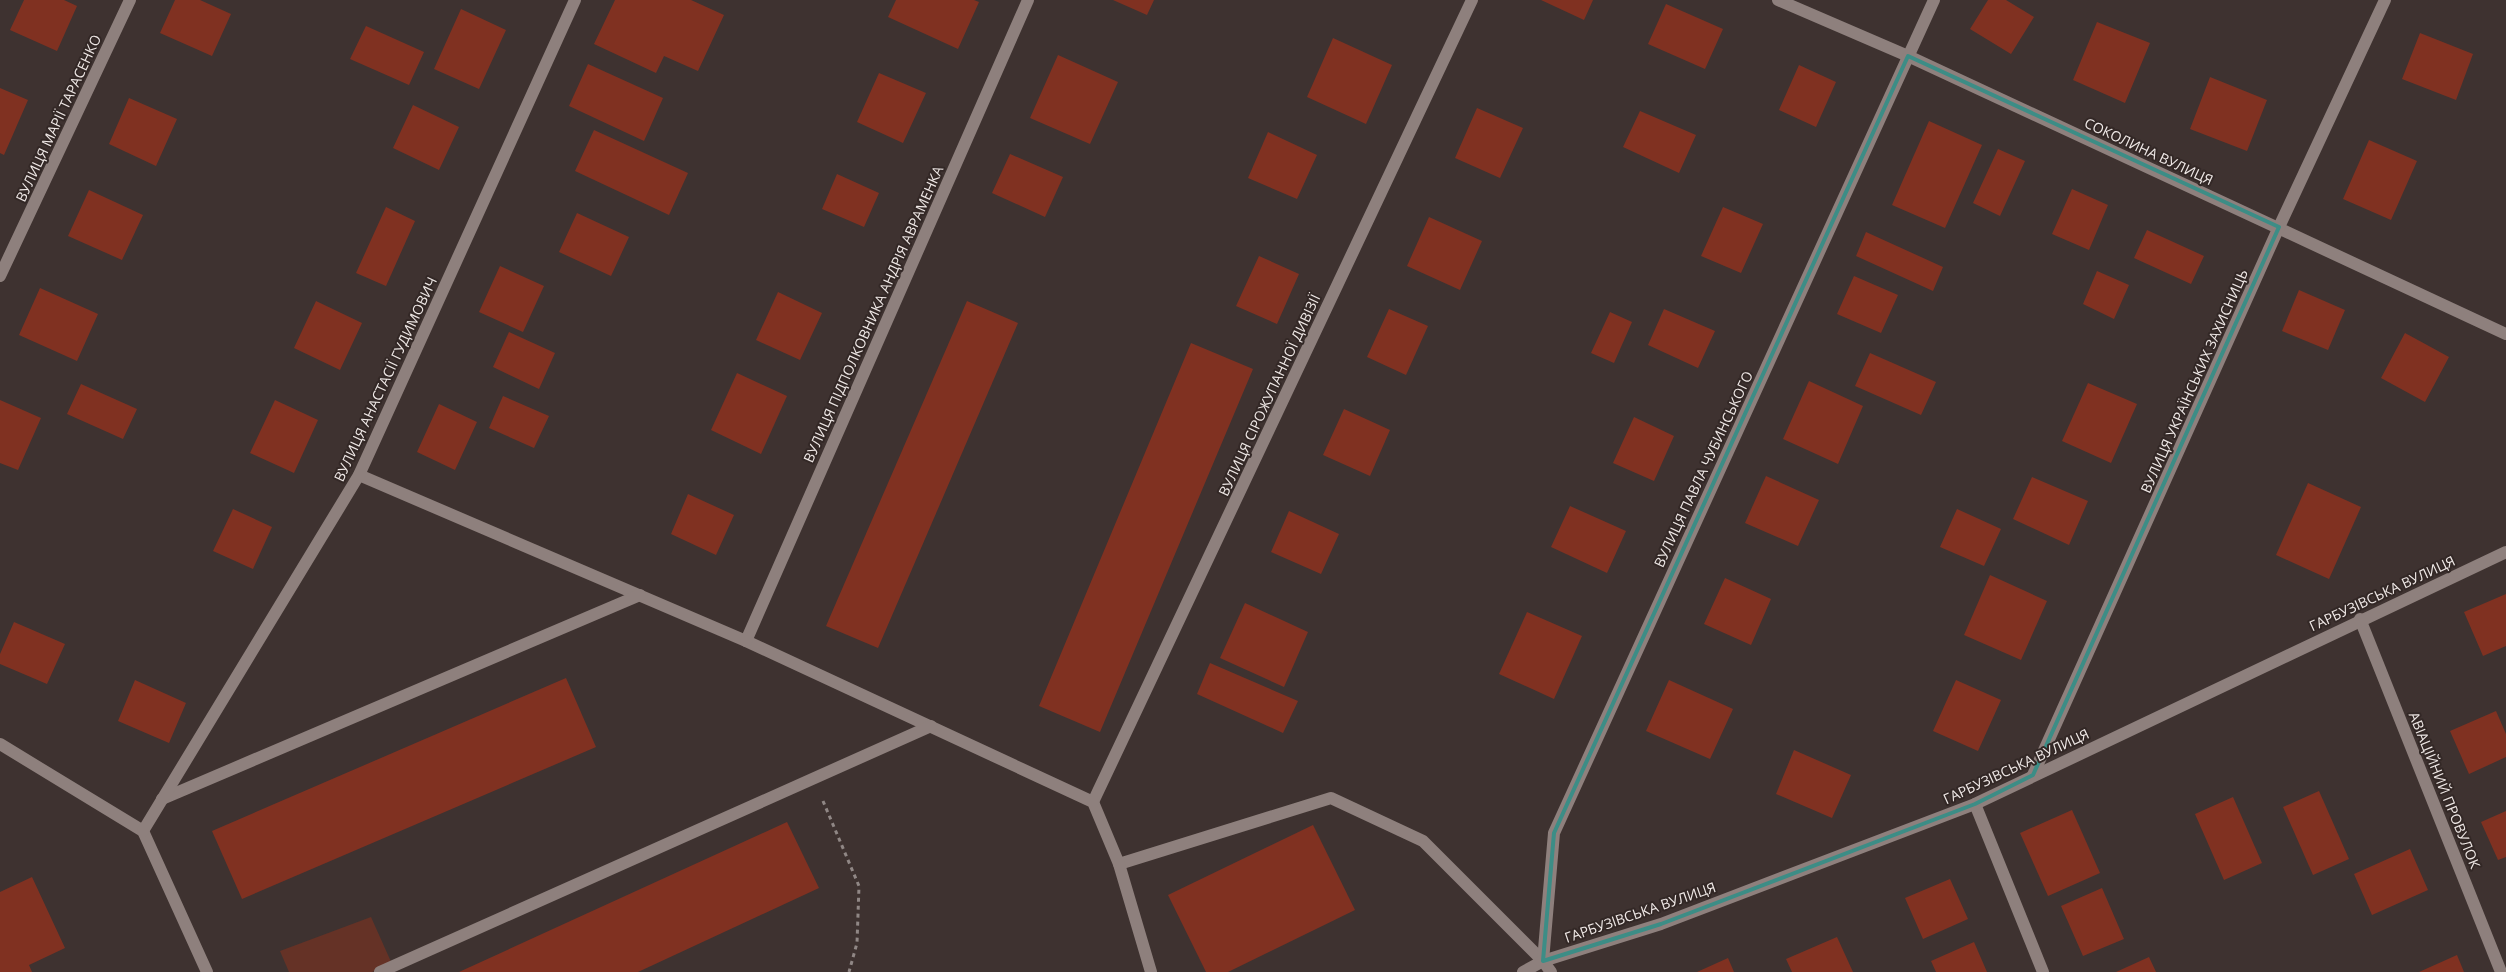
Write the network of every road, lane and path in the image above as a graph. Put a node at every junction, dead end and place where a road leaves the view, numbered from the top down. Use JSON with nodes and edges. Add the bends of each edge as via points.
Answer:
{"nodes":[{"id":1,"x":130,"y":0,"type":"edge"},
{"id":2,"x":575,"y":0,"type":"edge"},
{"id":3,"x":1028,"y":0,"type":"edge"},
{"id":4,"x":1472,"y":0,"type":"edge"},
{"id":5,"x":1778,"y":0,"type":"edge"},
{"id":6,"x":1934,"y":0,"type":"edge"},
{"id":7,"x":2385,"y":0,"type":"edge"},
{"id":8,"x":1908,"y":56,"type":"junction"},
{"id":9,"x":2279,"y":227,"type":"junction"},
{"id":10,"x":0,"y":276,"type":"edge"},
{"id":11,"x":2506,"y":334,"type":"edge"},
{"id":12,"x":359,"y":475,"type":"junction"},
{"id":13,"x":2506,"y":552,"type":"edge"},
{"id":14,"x":640,"y":595,"type":"junction"},
{"id":15,"x":2360,"y":619,"type":"junction"},
{"id":16,"x":746,"y":641,"type":"junction"},
{"id":17,"x":931,"y":726,"type":"junction"},
{"id":18,"x":0,"y":744,"type":"edge"},
{"id":19,"x":2033,"y":776,"type":"junction"},
{"id":20,"x":814,"y":779,"type":"junction"},
{"id":21,"x":162,"y":800,"type":"junction"},
{"id":22,"x":1094,"y":802,"type":"junction"},
{"id":23,"x":1975,"y":804,"type":"junction"},
{"id":24,"x":143,"y":831,"type":"junction"},
{"id":25,"x":1118,"y":864,"type":"junction"},
{"id":26,"x":1544,"y":961,"type":"junction"},
{"id":27,"x":207,"y":972,"type":"edge"},
{"id":28,"x":380,"y":972,"type":"edge"},
{"id":29,"x":849,"y":972,"type":"edge"},
{"id":30,"x":1151,"y":972,"type":"edge"},
{"id":31,"x":1523,"y":972,"type":"edge"},
{"id":32,"x":1551,"y":972,"type":"edge"},
{"id":33,"x":2043,"y":972,"type":"edge"},
{"id":34,"x":2501,"y":972,"type":"edge"}],
"edges":[{"from":1,"to":10,"type":"street","name":"ВУЛИЦЯ МАРІЇ ТАРАСЕНКО"},
{"from":2,"to":12,"type":"street","name":"ВУЛИЦЯ АНАСТАСІЇ ГУДИМОВИЧ"},
{"from":3,"to":16,"type":"street","name":"ВУЛИЦЯ ПІДПОЛКОВНИКА АНДРІЯ АВРАМЕНКА"},
{"from":4,"to":22,"type":"street","name":"ВУЛИЦЯ СІРОЖУПАННОЇ ДИВІЗІЇ"},
{"from":5,"to":8,"type":"street","name":"СОКОЛИНА ВУЛИЦЯ"},
{"from":6,"to":8,"type":"street","name":"ВУЛИЦЯ ПАВЛА ЧУБИНСЬКОГО"},
{"from":7,"to":9,"type":"street","name":"ВУЛИЦЯ УКРАЇНСЬКИХ ЗАХИСНИЦЬ"},
{"from":8,"to":9,"type":"street","name":"СОКОЛИНА ВУЛИЦЯ"},
{"from":8,"to":26,"type":"street","name":"ВУЛИЦЯ ПАВЛА ЧУБИНСЬКОГО","via":[[1554,833]]},
{"from":9,"to":11,"type":"street","name":"СОКОЛИНА ВУЛИЦЯ"},
{"from":9,"to":19,"type":"street","name":"ВУЛИЦЯ УКРАЇНСЬКИХ ЗАХИСНИЦЬ"},
{"from":12,"to":14,"type":"street"},
{"from":12,"to":21,"type":"street","name":"ВУЛИЦЯ АНАСТАСІЇ ГУДИМОВИЧ"},
{"from":13,"to":15,"type":"street","name":"ГАРБУЗІВСЬКА ВУЛИЦЯ"},
{"from":14,"to":16,"type":"street"},
{"from":14,"to":21,"type":"street"},
{"from":15,"to":19,"type":"street","name":"ГАРБУЗІВСЬКА ВУЛИЦЯ"},
{"from":15,"to":34,"type":"street","name":"АВІАЦІЙНИЙ ПРОВУЛОК"},
{"from":16,"to":17,"type":"street"},
{"from":17,"to":20,"type":"street"},
{"from":17,"to":22,"type":"street"},
{"from":18,"to":24,"type":"street"},
{"from":19,"to":23,"type":"street","name":"ГАРБУЗІВСЬКА ВУЛИЦЯ"},
{"from":20,"to":28,"type":"street"},
{"from":20,"to":29,"type":"path","via":[[859,886],[857,943]]},
{"from":21,"to":24,"type":"street","name":"ВУЛИЦЯ АНАСТАСІЇ ГУДИМОВИЧ"},
{"from":22,"to":25,"type":"street"},
{"from":23,"to":26,"type":"street","name":"ГАРБУЗІВСЬКА ВУЛИЦЯ","via":[[1661,924]]},
{"from":23,"to":33,"type":"street"},
{"from":24,"to":27,"type":"street"},
{"from":25,"to":26,"type":"street","via":[[1331,798],[1423,841]]},
{"from":25,"to":30,"type":"street"},
{"from":26,"to":31,"type":"street","name":"ГАРБУЗІВСЬКА ВУЛИЦЯ"},
{"from":26,"to":32,"type":"street"}]}
